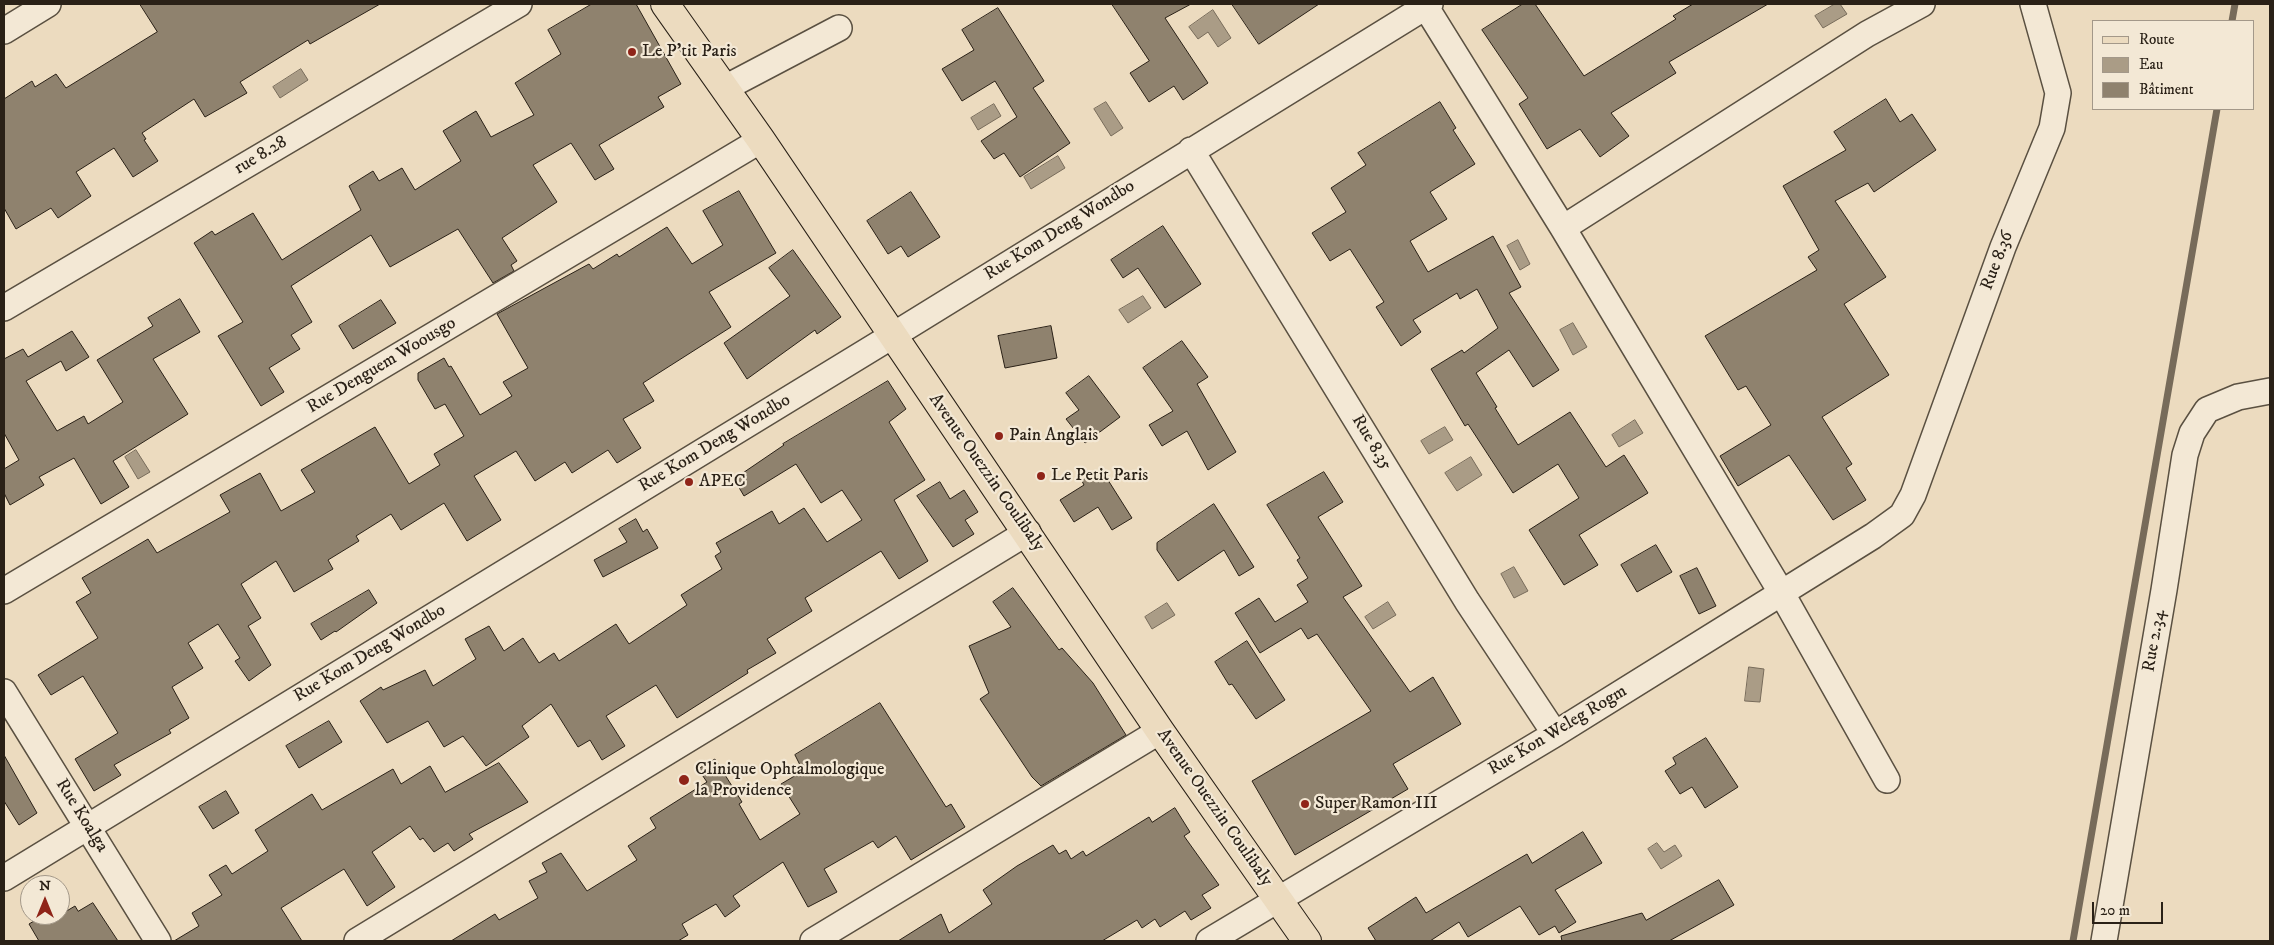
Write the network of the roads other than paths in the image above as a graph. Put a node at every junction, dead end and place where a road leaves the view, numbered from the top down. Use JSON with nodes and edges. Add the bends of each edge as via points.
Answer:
{"nodes":[{"id":1,"x":48,"y":4,"type":"edge"},
{"id":2,"x":519,"y":4,"type":"edge"},
{"id":3,"x":665,"y":4,"type":"edge"},
{"id":4,"x":1922,"y":4,"type":"edge"},
{"id":5,"x":2033,"y":4,"type":"edge"},
{"id":6,"x":1426,"y":5,"type":"edge"},
{"id":7,"x":840,"y":28,"type":"dead end"},
{"id":8,"x":4,"y":31,"type":"edge"},
{"id":9,"x":725,"y":88,"type":"junction"},
{"id":10,"x":761,"y":140,"type":"junction"},
{"id":11,"x":1191,"y":150,"type":"junction"},
{"id":12,"x":1563,"y":228,"type":"junction"},
{"id":13,"x":4,"y":308,"type":"edge"},
{"id":14,"x":892,"y":336,"type":"junction"},
{"id":15,"x":2270,"y":391,"type":"edge"},
{"id":16,"x":1902,"y":515,"type":"joint"},
{"id":17,"x":1028,"y":532,"type":"junction"},
{"id":18,"x":4,"y":591,"type":"edge"},
{"id":19,"x":1781,"y":592,"type":"junction"},
{"id":20,"x":4,"y":692,"type":"edge"},
{"id":21,"x":1160,"y":731,"type":"junction"},
{"id":22,"x":1555,"y":734,"type":"junction"},
{"id":23,"x":1887,"y":780,"type":"dead end"},
{"id":24,"x":87,"y":826,"type":"junction"},
{"id":25,"x":4,"y":878,"type":"edge"},
{"id":26,"x":1278,"y":899,"type":"junction"},
{"id":27,"x":158,"y":941,"type":"edge"},
{"id":28,"x":357,"y":941,"type":"edge"},
{"id":29,"x":814,"y":941,"type":"edge"},
{"id":30,"x":1209,"y":941,"type":"edge"},
{"id":31,"x":1307,"y":941,"type":"edge"},
{"id":32,"x":2104,"y":941,"type":"edge"}],
"edges":[{"from":1,"to":8,"type":"street"},
{"from":2,"to":13,"type":"street","name":"rue 8.28"},
{"from":3,"to":9,"type":"main road","name":"Avenue Ouezzin Coulibaly"},
{"from":4,"to":12,"type":"street","via":[[1867,34]]},
{"from":5,"to":16,"type":"street","name":"Rue 8.36","via":[[2058,93],[2052,128],[2002,247],[1913,495]]},
{"from":6,"to":11,"type":"street","name":"Rue Kom Deng Wondbo"},
{"from":6,"to":12,"type":"street"},
{"from":7,"to":9,"type":"street"},
{"from":9,"to":10,"type":"main road","name":"Avenue Ouezzin Coulibaly"},
{"from":10,"to":14,"type":"main road","name":"Avenue Ouezzin Coulibaly"},
{"from":10,"to":18,"type":"street","name":"Rue Denguem Woousgo"},
{"from":11,"to":14,"type":"street","name":"Rue Kom Deng Wondbo"},
{"from":11,"to":22,"type":"street","name":"Rue 8.35","via":[[1467,601]]},
{"from":12,"to":19,"type":"street"},
{"from":14,"to":17,"type":"main road","name":"Avenue Ouezzin Coulibaly"},
{"from":14,"to":24,"type":"street","name":"Rue Kom Deng Wondbo"},
{"from":15,"to":32,"type":"street","name":"Rue 2.34","via":[[2238,397],[2208,410],[2192,433],[2185,455]]},
{"from":16,"to":19,"type":"street","name":"Rue Kon Weleg Rogm"},
{"from":17,"to":21,"type":"main road","name":"Avenue Ouezzin Coulibaly"},
{"from":17,"to":28,"type":"street"},
{"from":19,"to":22,"type":"street","name":"Rue Kon Weleg Rogm"},
{"from":19,"to":23,"type":"street"},
{"from":20,"to":24,"type":"street","name":"Rue Koalga"},
{"from":21,"to":26,"type":"main road","name":"Avenue Ouezzin Coulibaly"},
{"from":21,"to":29,"type":"street"},
{"from":22,"to":26,"type":"street","name":"Rue Kon Weleg Rogm"},
{"from":24,"to":25,"type":"street","name":"Rue Kom Deng Wondbo"},
{"from":24,"to":27,"type":"street","name":"Rue Koalga"},
{"from":26,"to":30,"type":"street","name":"Rue Kon Weleg Rogm"},
{"from":26,"to":31,"type":"main road","name":"Avenue Ouezzin Coulibaly"}]}
